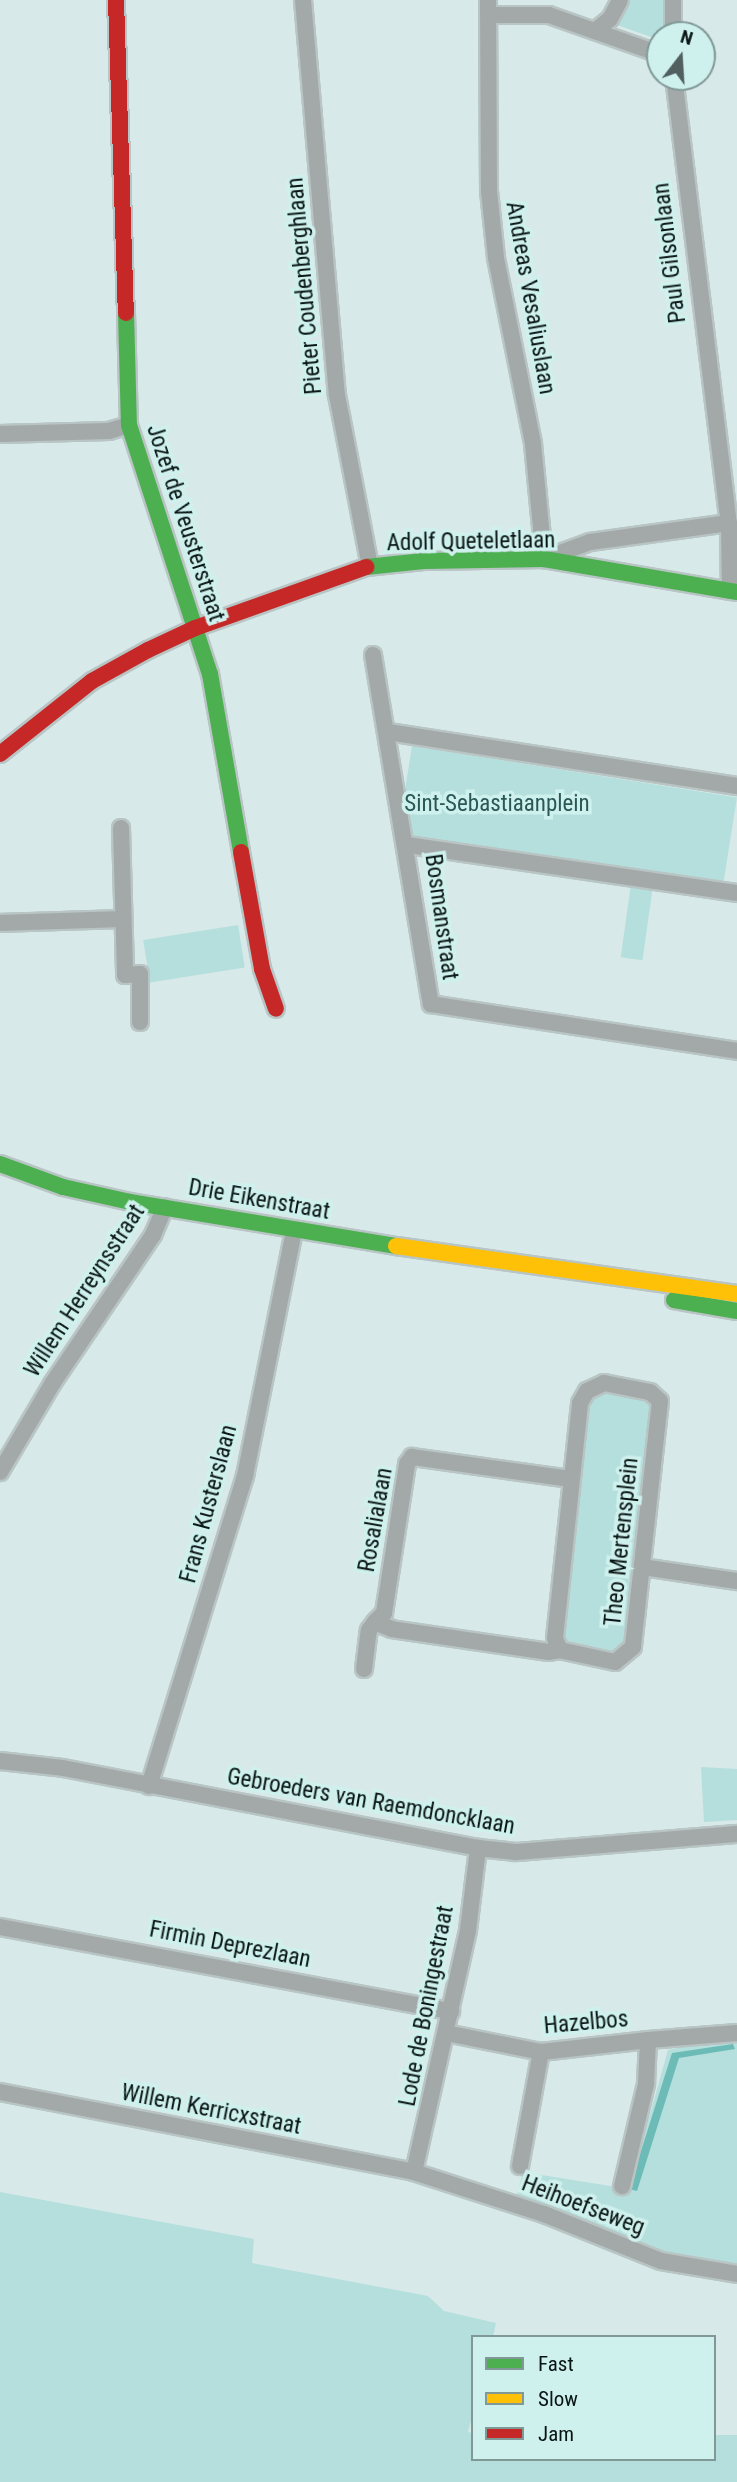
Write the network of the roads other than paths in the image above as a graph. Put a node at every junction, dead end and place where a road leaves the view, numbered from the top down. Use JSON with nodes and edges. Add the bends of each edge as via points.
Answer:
{"nodes":[{"id":1,"x":116,"y":0,"type":"edge"},
{"id":2,"x":303,"y":0,"type":"edge"},
{"id":3,"x":620,"y":0,"type":"edge"},
{"id":4,"x":673,"y":0,"type":"edge"},
{"id":5,"x":488,"y":8,"type":"edge"},
{"id":6,"x":673,"y":21,"type":"edge"},
{"id":7,"x":595,"y":31,"type":"junction"},
{"id":8,"x":646,"y":49,"type":"edge"},
{"id":9,"x":675,"y":91,"type":"edge"},
{"id":10,"x":129,"y":425,"type":"junction"},
{"id":11,"x":0,"y":434,"type":"edge"},
{"id":12,"x":729,"y":523,"type":"junction"},
{"id":13,"x":544,"y":559,"type":"junction"},
{"id":14,"x":370,"y":566,"type":"junction"},
{"id":15,"x":734,"y":591,"type":"edge"},
{"id":16,"x":195,"y":628,"type":"junction"},
{"id":17,"x":373,"y":655,"type":"dead end"},
{"id":18,"x":388,"y":732,"type":"junction"},
{"id":19,"x":0,"y":754,"type":"edge"},
{"id":20,"x":737,"y":786,"type":"edge"},
{"id":21,"x":121,"y":828,"type":"dead end"},
{"id":22,"x":408,"y":845,"type":"junction"},
{"id":23,"x":737,"y":892,"type":"edge"},
{"id":24,"x":123,"y":919,"type":"junction"},
{"id":25,"x":0,"y":923,"type":"edge"},
{"id":26,"x":276,"y":1009,"type":"dead end"},
{"id":27,"x":141,"y":1022,"type":"dead end"},
{"id":28,"x":737,"y":1051,"type":"edge"},
{"id":29,"x":0,"y":1164,"type":"edge"},
{"id":30,"x":165,"y":1206,"type":"junction"},
{"id":31,"x":294,"y":1230,"type":"junction"},
{"id":32,"x":515,"y":1266,"type":"junction"},
{"id":33,"x":737,"y":1294,"type":"edge"},
{"id":34,"x":737,"y":1311,"type":"edge"},
{"id":35,"x":0,"y":1472,"type":"edge"},
{"id":36,"x":572,"y":1479,"type":"junction"},
{"id":37,"x":643,"y":1567,"type":"junction"},
{"id":38,"x":737,"y":1581,"type":"edge"},
{"id":39,"x":375,"y":1622,"type":"junction"},
{"id":40,"x":560,"y":1650,"type":"junction"},
{"id":41,"x":364,"y":1669,"type":"dead end"},
{"id":42,"x":0,"y":1761,"type":"edge"},
{"id":43,"x":149,"y":1786,"type":"junction"},
{"id":44,"x":737,"y":1834,"type":"edge"},
{"id":45,"x":478,"y":1848,"type":"junction"},
{"id":46,"x":0,"y":1927,"type":"edge"},
{"id":47,"x":451,"y":2011,"type":"junction"},
{"id":48,"x":446,"y":2032,"type":"junction"},
{"id":49,"x":737,"y":2033,"type":"edge"},
{"id":50,"x":648,"y":2040,"type":"junction"},
{"id":51,"x":541,"y":2052,"type":"junction"},
{"id":52,"x":0,"y":2092,"type":"edge"},
{"id":53,"x":520,"y":2166,"type":"dead end"},
{"id":54,"x":414,"y":2172,"type":"junction"},
{"id":55,"x":622,"y":2186,"type":"dead end"},
{"id":56,"x":737,"y":2274,"type":"edge"}],
"edges":[{"from":1,"to":10,"type":"street","name":"Jozef de Veusterstraat"},
{"from":2,"to":14,"type":"street","name":"Pieter Coudenberghlaan","via":[[337,395]]},
{"from":3,"to":7,"type":"street","via":[[610,19]]},
{"from":4,"to":6,"type":"street"},
{"from":5,"to":7,"type":"street","via":[[549,15]]},
{"from":5,"to":13,"type":"street","name":"Andreas Vesaliuslaan","via":[[493,231],[533,444]]},
{"from":7,"to":8,"type":"street"},
{"from":9,"to":12,"type":"street","name":"Paul Gilsonlaan"},
{"from":10,"to":11,"type":"street","via":[[109,431]]},
{"from":10,"to":16,"type":"street","name":"Jozef de Veusterstraat"},
{"from":12,"to":13,"type":"street","via":[[590,542]]},
{"from":12,"to":15,"type":"street","name":"Paul Gilsonlaan"},
{"from":13,"to":14,"type":"street","name":"Adolf Queteletlaan"},
{"from":13,"to":15,"type":"street","name":"Adolf Queteletlaan"},
{"from":14,"to":16,"type":"street","name":"Adolf Queteletlaan"},
{"from":16,"to":19,"type":"street","name":"Adolf Queteletlaan","via":[[92,681]]},
{"from":16,"to":26,"type":"street","name":"Jozef de Veusterstraat","via":[[210,674],[262,969]]},
{"from":17,"to":18,"type":"street","name":"Bosmanstraat"},
{"from":18,"to":20,"type":"street"},
{"from":18,"to":22,"type":"street","name":"Bosmanstraat"},
{"from":21,"to":24,"type":"street"},
{"from":22,"to":23,"type":"street"},
{"from":22,"to":28,"type":"street","name":"Bosmanstraat","via":[[431,1004]]},
{"from":24,"to":25,"type":"street"},
{"from":24,"to":27,"type":"street","via":[[125,975],[140,974]]},
{"from":29,"to":30,"type":"street","name":"Drie Eikenstraat","via":[[63,1186]]},
{"from":30,"to":31,"type":"street","name":"Drie Eikenstraat"},
{"from":30,"to":35,"type":"street","name":"Willem Herreynsstraat","via":[[153,1235],[52,1384]]},
{"from":31,"to":32,"type":"street","name":"Drie Eikenstraat"},
{"from":31,"to":43,"type":"street","name":"Frans Kusterslaan","via":[[275,1346],[245,1476]]},
{"from":32,"to":33,"type":"street","name":"Drie Eikenstraat"},
{"from":32,"to":34,"type":"street","name":"Drie Eikenstraat","via":[[582,1285]]},
{"from":36,"to":37,"type":"street","name":"Theo Mertensplein","via":[[580,1404],[587,1391],[604,1383],[623,1385],[650,1392],[660,1401]]},
{"from":36,"to":39,"type":"street","name":"Rosalialaan","via":[[412,1457],[407,1464],[384,1613]]},
{"from":36,"to":40,"type":"street","name":"Theo Mertensplein","via":[[555,1638]]},
{"from":37,"to":38,"type":"street"},
{"from":37,"to":40,"type":"street","name":"Theo Mertensplein","via":[[633,1647],[625,1656],[615,1662]]},
{"from":39,"to":40,"type":"street","via":[[392,1629]]},
{"from":39,"to":41,"type":"street","name":"Rosalialaan","via":[[369,1630]]},
{"from":42,"to":43,"type":"street","name":"Gebroeders van Raemdoncklaan","via":[[28,1762]]},
{"from":43,"to":45,"type":"street","name":"Gebroeders van Raemdoncklaan"},
{"from":44,"to":45,"type":"street","name":"Gebroeders van Raemdoncklaan","via":[[516,1852]]},
{"from":45,"to":47,"type":"street","name":"Lode de Boningestraat"},
{"from":46,"to":47,"type":"street","name":"Firmin Deprezlaan"},
{"from":47,"to":48,"type":"street","name":"Lode de Boningestraat"},
{"from":48,"to":51,"type":"street","name":"Hazelbos"},
{"from":48,"to":54,"type":"street","name":"Lode de Boningestraat"},
{"from":49,"to":50,"type":"street","name":"Hazelbos"},
{"from":50,"to":51,"type":"street","name":"Hazelbos"},
{"from":50,"to":55,"type":"street","name":"Hazelbos","via":[[646,2084]]},
{"from":51,"to":53,"type":"street"},
{"from":52,"to":54,"type":"street","name":"Willem Kerricxstraat"},
{"from":54,"to":56,"type":"street","name":"Heihoefseweg","via":[[544,2214],[661,2261]]}]}
